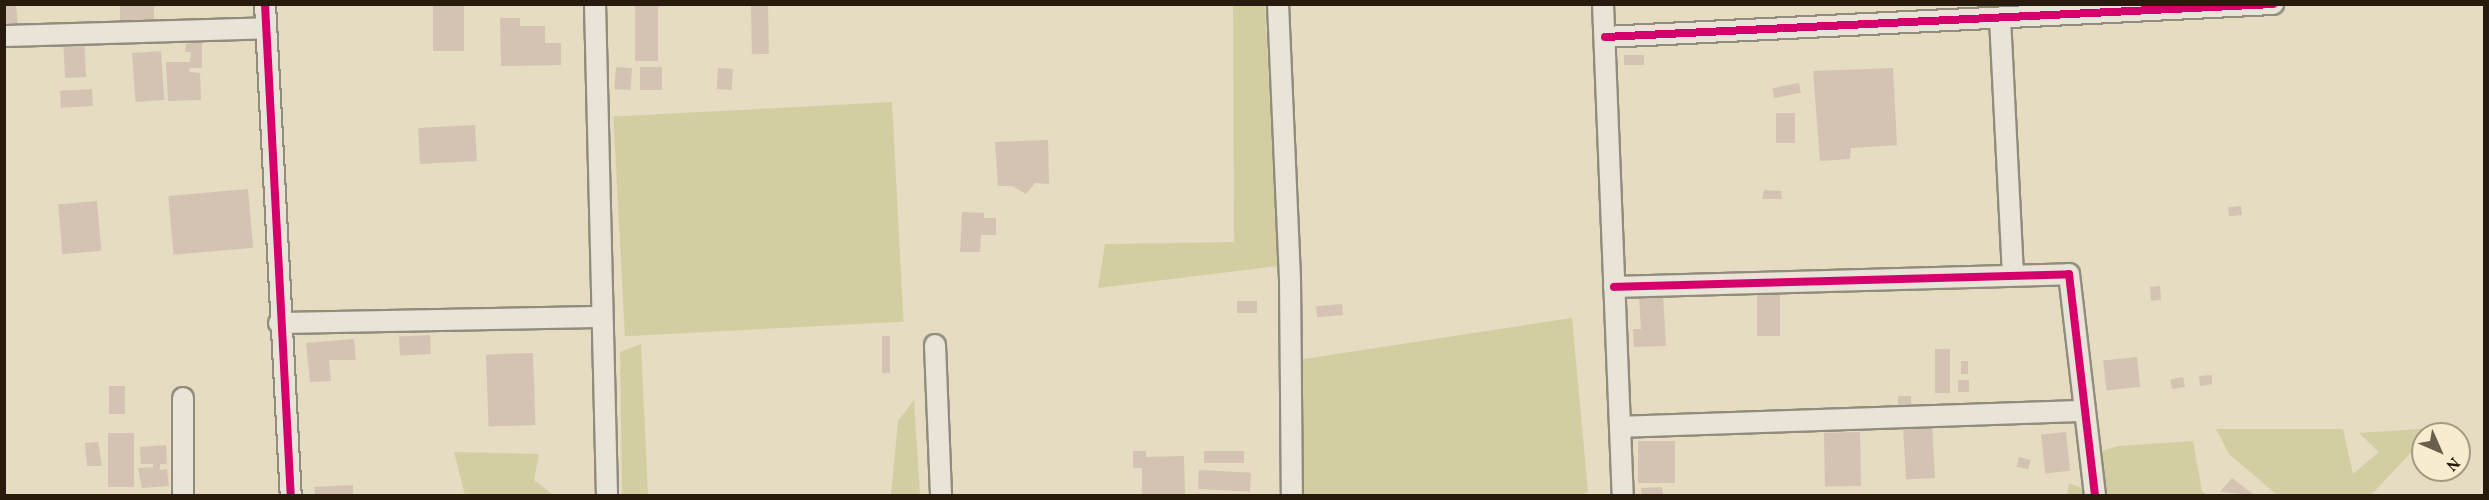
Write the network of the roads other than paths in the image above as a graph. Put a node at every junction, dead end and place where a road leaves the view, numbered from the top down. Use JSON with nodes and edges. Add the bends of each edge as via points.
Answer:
{"nodes":[{"id":1,"x":265,"y":4,"type":"edge"},
{"id":2,"x":595,"y":4,"type":"edge"},
{"id":3,"x":1278,"y":4,"type":"edge"},
{"id":4,"x":1604,"y":4,"type":"edge"},
{"id":5,"x":2273,"y":4,"type":"edge"},
{"id":6,"x":2000,"y":18,"type":"junction"},
{"id":7,"x":266,"y":28,"type":"junction"},
{"id":8,"x":4,"y":36,"type":"edge"},
{"id":9,"x":1605,"y":37,"type":"junction"},
{"id":10,"x":2013,"y":275,"type":"junction"},
{"id":11,"x":1614,"y":287,"type":"junction"},
{"id":12,"x":600,"y":317,"type":"junction"},
{"id":13,"x":279,"y":323,"type":"junction"},
{"id":14,"x":935,"y":345,"type":"dead end"},
{"id":15,"x":183,"y":398,"type":"dead end"},
{"id":16,"x":2084,"y":411,"type":"junction"},
{"id":17,"x":1620,"y":428,"type":"junction"},
{"id":18,"x":183,"y":495,"type":"edge"},
{"id":19,"x":291,"y":495,"type":"edge"},
{"id":20,"x":607,"y":495,"type":"edge"},
{"id":21,"x":941,"y":495,"type":"edge"},
{"id":22,"x":1292,"y":495,"type":"edge"},
{"id":23,"x":1623,"y":495,"type":"edge"},
{"id":24,"x":2095,"y":495,"type":"edge"}],
"edges":[{"from":1,"to":7,"type":"street"},
{"from":2,"to":12,"type":"street"},
{"from":3,"to":22,"type":"street","via":[[1290,278]]},
{"from":4,"to":9,"type":"street"},
{"from":5,"to":6,"type":"street"},
{"from":6,"to":9,"type":"street"},
{"from":6,"to":10,"type":"street"},
{"from":7,"to":8,"type":"street"},
{"from":7,"to":13,"type":"street"},
{"from":9,"to":11,"type":"street"},
{"from":10,"to":11,"type":"street"},
{"from":10,"to":16,"type":"street","via":[[2069,274]]},
{"from":11,"to":17,"type":"street"},
{"from":12,"to":13,"type":"street"},
{"from":12,"to":20,"type":"street"},
{"from":13,"to":19,"type":"street"},
{"from":14,"to":21,"type":"street"},
{"from":15,"to":18,"type":"street"},
{"from":16,"to":17,"type":"street"},
{"from":16,"to":24,"type":"street"},
{"from":17,"to":23,"type":"street"}]}
